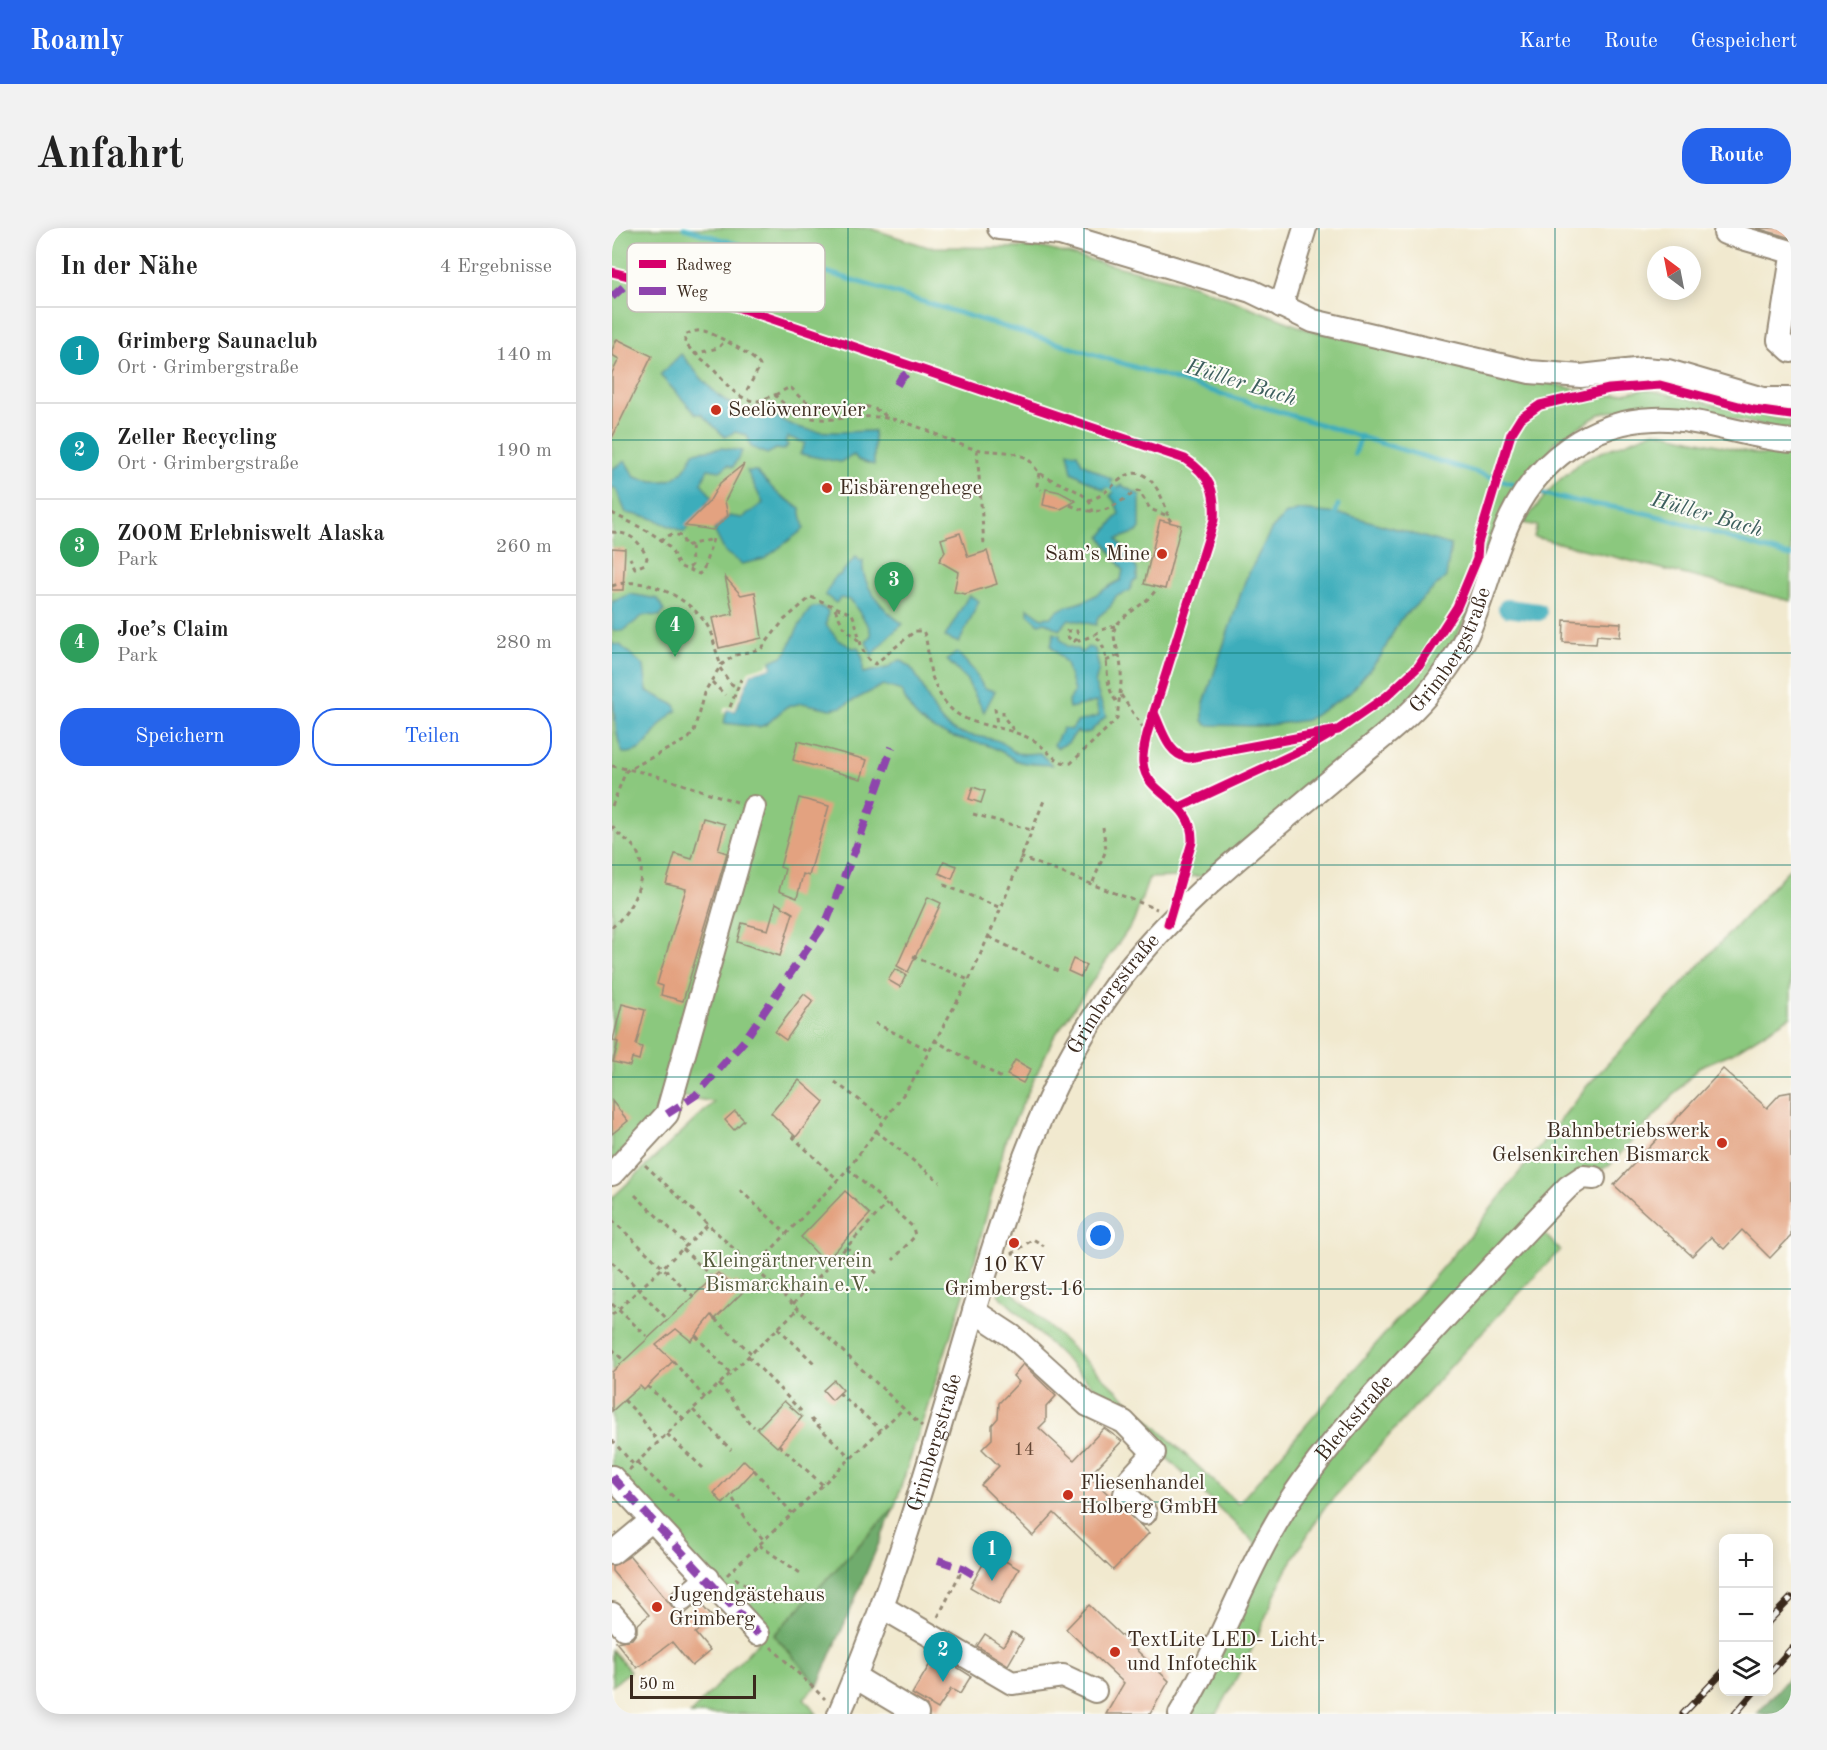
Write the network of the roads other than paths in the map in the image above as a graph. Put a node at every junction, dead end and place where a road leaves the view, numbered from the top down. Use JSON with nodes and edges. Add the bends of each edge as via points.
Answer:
{"nodes":[{"id":1,"x":999,"y":228,"type":"edge"},
{"id":2,"x":1305,"y":228,"type":"edge"},
{"id":3,"x":1726,"y":228,"type":"edge"},
{"id":4,"x":1791,"y":252,"type":"edge"},
{"id":5,"x":1791,"y":262,"type":"edge"},
{"id":6,"x":1281,"y":306,"type":"junction"},
{"id":7,"x":1791,"y":351,"type":"edge"},
{"id":8,"x":1791,"y":399,"type":"edge"},
{"id":9,"x":1791,"y":441,"type":"edge"},
{"id":10,"x":754,"y":807,"type":"road end"},
{"id":11,"x":612,"y":1174,"type":"edge"},
{"id":12,"x":1594,"y":1178,"type":"dead end"},
{"id":13,"x":974,"y":1311,"type":"junction"},
{"id":14,"x":614,"y":1479,"type":"edge"},
{"id":15,"x":1145,"y":1514,"type":"dead end"},
{"id":16,"x":652,"y":1520,"type":"junction"},
{"id":17,"x":612,"y":1553,"type":"edge"},
{"id":18,"x":717,"y":1579,"type":"junction"},
{"id":19,"x":682,"y":1599,"type":"dead end"},
{"id":20,"x":882,"y":1607,"type":"junction"},
{"id":21,"x":759,"y":1634,"type":"road end"},
{"id":22,"x":855,"y":1677,"type":"junction"},
{"id":23,"x":1095,"y":1691,"type":"dead end"},
{"id":24,"x":833,"y":1708,"type":"edge"},
{"id":25,"x":917,"y":1714,"type":"edge"},
{"id":26,"x":1180,"y":1714,"type":"edge"}],
"edges":[{"from":1,"to":6,"type":"street","via":[[1060,234],[1251,291]]},
{"from":2,"to":6,"type":"street"},
{"from":3,"to":4,"type":"street","via":[[1725,233]]},
{"from":5,"to":7,"type":"street","via":[[1779,340]]},
{"from":6,"to":8,"type":"street","via":[[1313,321],[1530,372],[1581,376],[1644,369],[1668,371],[1763,399]]},
{"from":9,"to":13,"type":"street","name":"Grimbergstraße","via":[[1682,421],[1649,419],[1596,431],[1554,459],[1533,481],[1510,519],[1463,642],[1423,700],[1222,873],[1168,924],[1115,987],[1053,1088],[1012,1191]]},
{"from":10,"to":11,"type":"street","via":[[667,1114]]},
{"from":12,"to":26,"type":"street","name":"Bleckstraße","via":[[1583,1177],[1568,1187],[1375,1393],[1328,1449],[1263,1546]]},
{"from":13,"to":15,"type":"street","via":[[1012,1336],[1088,1405],[1124,1422],[1154,1453],[1130,1479],[1125,1494]]},
{"from":13,"to":20,"type":"street","name":"Grimbergstraße"},
{"from":14,"to":16,"type":"street"},
{"from":16,"to":17,"type":"street"},
{"from":16,"to":18,"type":"street"},
{"from":18,"to":19,"type":"street"},
{"from":18,"to":21,"type":"street","via":[[731,1617]]},
{"from":20,"to":22,"type":"street","name":"Grimbergstraße"},
{"from":20,"to":23,"type":"street","via":[[1012,1683],[1063,1676]]},
{"from":22,"to":24,"type":"street","name":"Grimbergstraße"},
{"from":22,"to":25,"type":"street"}]}
